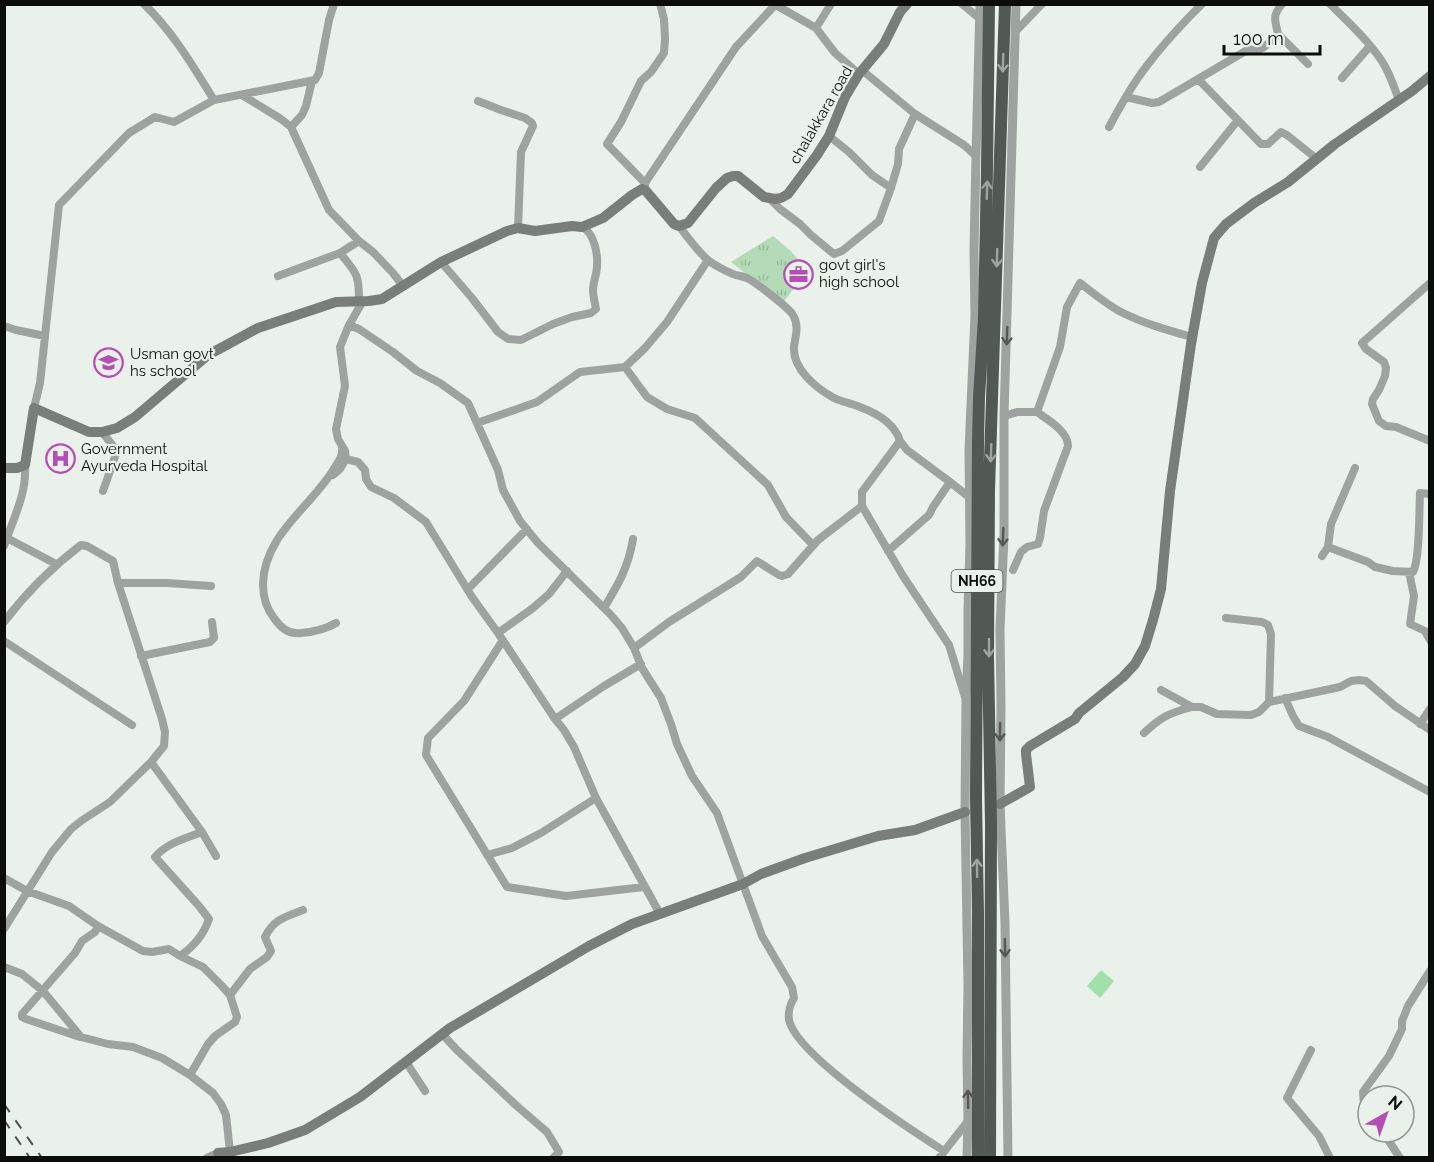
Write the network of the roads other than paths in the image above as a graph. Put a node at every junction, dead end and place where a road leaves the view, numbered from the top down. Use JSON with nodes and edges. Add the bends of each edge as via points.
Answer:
{"nodes":[{"id":1,"x":144,"y":4,"type":"edge"},
{"id":2,"x":334,"y":4,"type":"edge"},
{"id":3,"x":660,"y":4,"type":"edge"},
{"id":4,"x":831,"y":4,"type":"edge"},
{"id":5,"x":907,"y":4,"type":"edge"},
{"id":6,"x":962,"y":4,"type":"edge"},
{"id":7,"x":980,"y":4,"type":"edge"},
{"id":8,"x":989,"y":4,"type":"edge"},
{"id":9,"x":1005,"y":4,"type":"edge"},
{"id":10,"x":1016,"y":4,"type":"edge"},
{"id":11,"x":1042,"y":4,"type":"edge"},
{"id":12,"x":1202,"y":4,"type":"edge"},
{"id":13,"x":1282,"y":4,"type":"edge"},
{"id":14,"x":1330,"y":4,"type":"edge"},
{"id":15,"x":775,"y":5,"type":"edge"},
{"id":16,"x":979,"y":18,"type":"junction"},
{"id":17,"x":816,"y":28,"type":"junction"},
{"id":18,"x":1016,"y":31,"type":"junction"},
{"id":19,"x":1278,"y":34,"type":"junction"},
{"id":20,"x":1370,"y":46,"type":"junction"},
{"id":21,"x":1308,"y":64,"type":"dead end"},
{"id":22,"x":861,"y":73,"type":"junction"},
{"id":23,"x":1430,"y":76,"type":"edge"},
{"id":24,"x":1342,"y":78,"type":"dead end"},
{"id":25,"x":1198,"y":79,"type":"junction"},
{"id":26,"x":312,"y":81,"type":"junction"},
{"id":27,"x":242,"y":95,"type":"junction"},
{"id":28,"x":1126,"y":96,"type":"junction"},
{"id":29,"x":214,"y":100,"type":"junction"},
{"id":30,"x":1399,"y":100,"type":"junction"},
{"id":31,"x":478,"y":101,"type":"dead end"},
{"id":32,"x":915,"y":114,"type":"junction"},
{"id":33,"x":1238,"y":120,"type":"junction"},
{"id":34,"x":1109,"y":126,"type":"dead end"},
{"id":35,"x":291,"y":127,"type":"junction"},
{"id":36,"x":829,"y":136,"type":"junction"},
{"id":37,"x":976,"y":156,"type":"junction"},
{"id":38,"x":1317,"y":159,"type":"junction"},
{"id":39,"x":1200,"y":167,"type":"dead end"},
{"id":40,"x":645,"y":186,"type":"junction"},
{"id":41,"x":891,"y":188,"type":"junction"},
{"id":42,"x":770,"y":199,"type":"junction"},
{"id":43,"x":679,"y":226,"type":"junction"},
{"id":44,"x":582,"y":227,"type":"junction"},
{"id":45,"x":518,"y":228,"type":"junction"},
{"id":46,"x":359,"y":240,"type":"junction"},
{"id":47,"x":340,"y":253,"type":"junction"},
{"id":48,"x":708,"y":260,"type":"junction"},
{"id":49,"x":441,"y":262,"type":"junction"},
{"id":50,"x":278,"y":276,"type":"dead end"},
{"id":51,"x":1430,"y":283,"type":"edge"},
{"id":52,"x":403,"y":286,"type":"junction"},
{"id":53,"x":361,"y":301,"type":"junction"},
{"id":54,"x":349,"y":325,"type":"junction"},
{"id":55,"x":4,"y":326,"type":"edge"},
{"id":56,"x":45,"y":336,"type":"junction"},
{"id":57,"x":1192,"y":337,"type":"junction"},
{"id":58,"x":625,"y":367,"type":"junction"},
{"id":59,"x":34,"y":408,"type":"junction"},
{"id":60,"x":1037,"y":412,"type":"junction"},
{"id":61,"x":1004,"y":416,"type":"junction"},
{"id":62,"x":477,"y":423,"type":"junction"},
{"id":63,"x":102,"y":432,"type":"junction"},
{"id":64,"x":900,"y":441,"type":"junction"},
{"id":65,"x":1430,"y":441,"type":"edge"},
{"id":66,"x":342,"y":447,"type":"junction"},
{"id":67,"x":346,"y":459,"type":"junction"},
{"id":68,"x":25,"y":465,"type":"junction"},
{"id":69,"x":4,"y":468,"type":"edge"},
{"id":70,"x":1355,"y":468,"type":"dead end"},
{"id":71,"x":327,"y":480,"type":"junction"},
{"id":72,"x":950,"y":482,"type":"junction"},
{"id":73,"x":103,"y":491,"type":"dead end"},
{"id":74,"x":1430,"y":494,"type":"edge"},
{"id":75,"x":969,"y":497,"type":"junction"},
{"id":76,"x":862,"y":506,"type":"junction"},
{"id":77,"x":527,"y":529,"type":"junction"},
{"id":78,"x":7,"y":538,"type":"junction"},
{"id":79,"x":633,"y":539,"type":"dead end"},
{"id":80,"x":813,"y":545,"type":"junction"},
{"id":81,"x":4,"y":546,"type":"edge"},
{"id":82,"x":1328,"y":547,"type":"junction"},
{"id":83,"x":888,"y":551,"type":"junction"},
{"id":84,"x":1322,"y":556,"type":"dead end"},
{"id":85,"x":56,"y":564,"type":"junction"},
{"id":86,"x":1013,"y":570,"type":"dead end"},
{"id":87,"x":567,"y":571,"type":"junction"},
{"id":88,"x":1408,"y":572,"type":"junction"},
{"id":89,"x":118,"y":582,"type":"junction"},
{"id":90,"x":211,"y":586,"type":"dead end"},
{"id":91,"x":468,"y":589,"type":"junction"},
{"id":92,"x":604,"y":608,"type":"junction"},
{"id":93,"x":1226,"y":618,"type":"dead end"},
{"id":94,"x":4,"y":622,"type":"edge"},
{"id":95,"x":212,"y":622,"type":"dead end"},
{"id":96,"x":336,"y":623,"type":"dead end"},
{"id":97,"x":500,"y":636,"type":"junction"},
{"id":98,"x":1430,"y":640,"type":"edge"},
{"id":99,"x":4,"y":641,"type":"edge"},
{"id":100,"x":634,"y":648,"type":"junction"},
{"id":101,"x":141,"y":656,"type":"junction"},
{"id":102,"x":641,"y":664,"type":"junction"},
{"id":103,"x":1161,"y":690,"type":"dead end"},
{"id":104,"x":1285,"y":698,"type":"junction"},
{"id":105,"x":966,"y":701,"type":"junction"},
{"id":106,"x":1269,"y":702,"type":"junction"},
{"id":107,"x":1192,"y":707,"type":"junction"},
{"id":108,"x":1430,"y":709,"type":"edge"},
{"id":109,"x":555,"y":719,"type":"junction"},
{"id":110,"x":1420,"y":724,"type":"junction"},
{"id":111,"x":132,"y":725,"type":"dead end"},
{"id":112,"x":1430,"y":730,"type":"edge"},
{"id":113,"x":1144,"y":733,"type":"dead end"},
{"id":114,"x":151,"y":762,"type":"junction"},
{"id":115,"x":1430,"y":792,"type":"edge"},
{"id":116,"x":596,"y":798,"type":"junction"},
{"id":117,"x":1000,"y":804,"type":"junction"},
{"id":118,"x":965,"y":812,"type":"junction"},
{"id":119,"x":202,"y":832,"type":"junction"},
{"id":120,"x":487,"y":855,"type":"junction"},
{"id":121,"x":216,"y":856,"type":"dead end"},
{"id":122,"x":4,"y":878,"type":"edge"},
{"id":123,"x":742,"y":884,"type":"junction"},
{"id":124,"x":644,"y":887,"type":"junction"},
{"id":125,"x":27,"y":891,"type":"junction"},
{"id":126,"x":303,"y":910,"type":"dead end"},
{"id":127,"x":660,"y":914,"type":"junction"},
{"id":128,"x":98,"y":926,"type":"junction"},
{"id":129,"x":4,"y":929,"type":"edge"},
{"id":130,"x":180,"y":956,"type":"junction"},
{"id":131,"x":4,"y":967,"type":"edge"},
{"id":132,"x":1430,"y":971,"type":"edge"},
{"id":133,"x":43,"y":991,"type":"junction"},
{"id":134,"x":230,"y":995,"type":"junction"},
{"id":135,"x":442,"y":1034,"type":"junction"},
{"id":136,"x":81,"y":1037,"type":"junction"},
{"id":137,"x":1311,"y":1050,"type":"dead end"},
{"id":138,"x":406,"y":1062,"type":"junction"},
{"id":139,"x":190,"y":1075,"type":"junction"},
{"id":140,"x":1368,"y":1084,"type":"edge"},
{"id":141,"x":425,"y":1091,"type":"dead end"},
{"id":142,"x":968,"y":1121,"type":"junction"},
{"id":143,"x":1391,"y":1144,"type":"edge"},
{"id":144,"x":223,"y":1154,"type":"edge"},
{"id":145,"x":942,"y":1154,"type":"edge"},
{"id":146,"x":207,"y":1158,"type":"edge"},
{"id":147,"x":553,"y":1158,"type":"edge"},
{"id":148,"x":967,"y":1158,"type":"edge"},
{"id":149,"x":978,"y":1158,"type":"edge"},
{"id":150,"x":990,"y":1158,"type":"edge"},
{"id":151,"x":1008,"y":1158,"type":"edge"},
{"id":152,"x":1330,"y":1158,"type":"edge"},
{"id":153,"x":1400,"y":1158,"type":"edge"}],
"edges":[{"from":1,"to":29,"type":"street","via":[[181,46]]},
{"from":2,"to":26,"type":"street","via":[[319,73]]},
{"from":3,"to":40,"type":"street","via":[[664,53],[641,81],[607,144]]},
{"from":4,"to":17,"type":"street"},
{"from":5,"to":22,"type":"main road","name":"chalakkara road","via":[[884,44]]},
{"from":6,"to":16,"type":"street"},
{"from":7,"to":16,"type":"street"},
{"from":149,"to":8,"type":"highway","number":"NH66","one_way":true,"via":[[978,442]]},
{"from":9,"to":150,"type":"highway","number":"NH66","one_way":true,"via":[[989,490]]},
{"from":10,"to":18,"type":"street"},
{"from":11,"to":18,"type":"street"},
{"from":12,"to":28,"type":"street","via":[[1147,65]]},
{"from":13,"to":19,"type":"street","via":[[1276,12]]},
{"from":14,"to":20,"type":"street"},
{"from":15,"to":17,"type":"street"},
{"from":15,"to":40,"type":"street","via":[[736,47]]},
{"from":16,"to":37,"type":"street"},
{"from":17,"to":22,"type":"street","via":[[835,52]]},
{"from":18,"to":61,"type":"street","one_way":true},
{"from":19,"to":21,"type":"street"},
{"from":19,"to":25,"type":"street","via":[[1263,49],[1249,49]]},
{"from":20,"to":24,"type":"street"},
{"from":20,"to":30,"type":"street","via":[[1378,54]]},
{"from":22,"to":32,"type":"street"},
{"from":22,"to":36,"type":"main road","name":"chalakkara road"},
{"from":23,"to":30,"type":"main road"},
{"from":25,"to":28,"type":"street","via":[[1159,102]]},
{"from":25,"to":33,"type":"street"},
{"from":26,"to":27,"type":"street"},
{"from":26,"to":35,"type":"street","via":[[302,115]]},
{"from":27,"to":29,"type":"street"},
{"from":27,"to":35,"type":"street"},
{"from":28,"to":34,"type":"street"},
{"from":29,"to":56,"type":"street","via":[[174,122],[155,117],[129,133],[59,205]]},
{"from":30,"to":38,"type":"main road"},
{"from":31,"to":45,"type":"street","via":[[525,118],[533,126],[521,152]]},
{"from":32,"to":37,"type":"street"},
{"from":32,"to":41,"type":"street","via":[[899,149]]},
{"from":33,"to":38,"type":"street","via":[[1261,144],[1268,144],[1281,132]]},
{"from":33,"to":39,"type":"street"},
{"from":35,"to":46,"type":"street","via":[[329,210]]},
{"from":36,"to":41,"type":"street"},
{"from":36,"to":42,"type":"main road","name":"chalakkara road","via":[[788,194]]},
{"from":37,"to":75,"type":"street"},
{"from":38,"to":57,"type":"main road","via":[[1254,203],[1214,238]]},
{"from":40,"to":43,"type":"main road"},
{"from":40,"to":44,"type":"main road","via":[[603,218]]},
{"from":41,"to":42,"type":"street","via":[[879,221],[834,254]]},
{"from":42,"to":43,"type":"main road","via":[[733,176],[716,188],[688,224]]},
{"from":43,"to":48,"type":"street"},
{"from":44,"to":45,"type":"main road","via":[[535,231]]},
{"from":44,"to":49,"type":"street","via":[[588,230],[596,252],[596,309],[521,339],[508,339],[498,332]]},
{"from":45,"to":49,"type":"main road"},
{"from":46,"to":47,"type":"street"},
{"from":46,"to":52,"type":"street"},
{"from":47,"to":50,"type":"street"},
{"from":47,"to":53,"type":"street","via":[[356,273]]},
{"from":48,"to":58,"type":"street","via":[[667,322]]},
{"from":48,"to":64,"type":"street","via":[[748,278],[786,307],[797,325],[794,348],[800,370],[834,398],[887,422]]},
{"from":49,"to":52,"type":"main road"},
{"from":51,"to":65,"type":"street","via":[[1362,343],[1386,368],[1372,404],[1379,422]]},
{"from":52,"to":53,"type":"main road","via":[[382,299]]},
{"from":53,"to":54,"type":"street"},
{"from":53,"to":63,"type":"main road","via":[[336,302],[258,328],[208,355],[135,417]]},
{"from":54,"to":62,"type":"street","via":[[468,403]]},
{"from":54,"to":66,"type":"street","via":[[340,347],[345,386],[336,429]]},
{"from":55,"to":56,"type":"street"},
{"from":56,"to":59,"type":"street"},
{"from":57,"to":60,"type":"street","via":[[1119,311],[1080,283],[1067,307],[1060,347]]},
{"from":57,"to":117,"type":"main road","via":[[1170,491],[1161,589],[1145,646],[1123,677],[1075,719],[1026,750],[1030,787]]},
{"from":58,"to":62,"type":"street","via":[[580,372],[537,402]]},
{"from":58,"to":80,"type":"street","via":[[647,397],[695,418],[768,486],[786,517]]},
{"from":59,"to":63,"type":"main road","via":[[89,432]]},
{"from":59,"to":68,"type":"main road"},
{"from":60,"to":61,"type":"street"},
{"from":60,"to":86,"type":"street","via":[[1061,431],[1068,446],[1044,511],[1038,544],[1021,552]]},
{"from":61,"to":117,"type":"street","one_way":true},
{"from":62,"to":77,"type":"street","via":[[498,470],[502,490]]},
{"from":63,"to":73,"type":"street","via":[[117,451]]},
{"from":64,"to":72,"type":"street"},
{"from":64,"to":76,"type":"street","via":[[862,492]]},
{"from":66,"to":67,"type":"street"},
{"from":66,"to":71,"type":"street","via":[[340,460]]},
{"from":67,"to":71,"type":"street"},
{"from":67,"to":91,"type":"street","via":[[358,462],[371,487],[394,498],[426,522]]},
{"from":68,"to":69,"type":"main road"},
{"from":68,"to":78,"type":"street","via":[[23,494]]},
{"from":70,"to":82,"type":"street","via":[[1331,524]]},
{"from":71,"to":96,"type":"street","via":[[274,543],[263,571],[265,603],[288,631],[298,634]]},
{"from":72,"to":75,"type":"street"},
{"from":72,"to":83,"type":"street","via":[[929,515]]},
{"from":74,"to":88,"type":"street","via":[[1420,493],[1415,568]]},
{"from":75,"to":105,"type":"street"},
{"from":76,"to":80,"type":"street"},
{"from":76,"to":83,"type":"street"},
{"from":77,"to":87,"type":"street"},
{"from":77,"to":91,"type":"street"},
{"from":78,"to":81,"type":"street"},
{"from":78,"to":85,"type":"street"},
{"from":79,"to":92,"type":"street","via":[[625,572]]},
{"from":80,"to":100,"type":"street","via":[[782,576],[757,561],[741,577]]},
{"from":82,"to":84,"type":"street"},
{"from":82,"to":88,"type":"street","via":[[1375,567]]},
{"from":83,"to":105,"type":"street","via":[[949,645]]},
{"from":85,"to":89,"type":"street","via":[[81,545],[87,546],[113,561]]},
{"from":85,"to":94,"type":"street"},
{"from":87,"to":92,"type":"street"},
{"from":87,"to":97,"type":"street","via":[[549,594]]},
{"from":88,"to":98,"type":"street","via":[[1414,596],[1410,624],[1425,631]]},
{"from":89,"to":90,"type":"street"},
{"from":89,"to":101,"type":"street"},
{"from":91,"to":97,"type":"street"},
{"from":92,"to":100,"type":"street"},
{"from":93,"to":106,"type":"street","via":[[1268,625]]},
{"from":95,"to":101,"type":"street","via":[[214,638],[210,642]]},
{"from":97,"to":109,"type":"street"},
{"from":97,"to":120,"type":"street","via":[[464,701],[428,738],[426,755]]},
{"from":99,"to":111,"type":"street"},
{"from":100,"to":102,"type":"street"},
{"from":101,"to":114,"type":"street","via":[[165,732],[164,746]]},
{"from":102,"to":109,"type":"street"},
{"from":102,"to":123,"type":"street","via":[[661,698],[692,776],[717,813]]},
{"from":103,"to":107,"type":"street"},
{"from":104,"to":106,"type":"street"},
{"from":104,"to":110,"type":"street","via":[[1340,687],[1351,681],[1366,681]]},
{"from":104,"to":115,"type":"street","via":[[1299,726],[1328,737]]},
{"from":105,"to":118,"type":"street"},
{"from":106,"to":107,"type":"street","via":[[1251,715],[1217,714]]},
{"from":107,"to":113,"type":"street","via":[[1158,720]]},
{"from":108,"to":110,"type":"street"},
{"from":109,"to":116,"type":"street","via":[[573,747]]},
{"from":110,"to":112,"type":"street"},
{"from":114,"to":119,"type":"street"},
{"from":114,"to":125,"type":"street","via":[[110,802],[66,835]]},
{"from":116,"to":120,"type":"street","via":[[512,848]]},
{"from":116,"to":124,"type":"street"},
{"from":117,"to":151,"type":"street","one_way":true},
{"from":118,"to":123,"type":"main road","via":[[915,830],[878,836],[805,858]]},
{"from":142,"to":118,"type":"street","one_way":true},
{"from":119,"to":121,"type":"street"},
{"from":119,"to":130,"type":"street","via":[[173,843],[155,857],[209,919],[190,950]]},
{"from":120,"to":124,"type":"street","via":[[507,887],[566,896]]},
{"from":122,"to":125,"type":"street"},
{"from":123,"to":127,"type":"main road"},
{"from":123,"to":145,"type":"street","via":[[762,936],[792,987],[789,1020],[809,1051]]},
{"from":124,"to":127,"type":"street"},
{"from":125,"to":128,"type":"street","via":[[69,906]]},
{"from":125,"to":129,"type":"street"},
{"from":126,"to":134,"type":"street","via":[[277,920],[269,928],[265,937],[271,951],[250,969]]},
{"from":127,"to":135,"type":"main road","via":[[589,946]]},
{"from":128,"to":130,"type":"street","via":[[143,951],[169,949]]},
{"from":128,"to":133,"type":"street"},
{"from":130,"to":134,"type":"street","via":[[203,968]]},
{"from":131,"to":133,"type":"street","via":[[22,974]]},
{"from":132,"to":140,"type":"street","via":[[1408,1006],[1389,1056]]},
{"from":133,"to":136,"type":"street"},
{"from":133,"to":136,"type":"street","via":[[22,1017]]},
{"from":134,"to":139,"type":"street","via":[[236,1019],[208,1044]]},
{"from":135,"to":138,"type":"main road"},
{"from":135,"to":147,"type":"street","via":[[547,1132],[559,1152]]},
{"from":136,"to":139,"type":"street","via":[[133,1047]]},
{"from":137,"to":152,"type":"street","via":[[1287,1098],[1319,1136]]},
{"from":138,"to":141,"type":"street"},
{"from":138,"to":144,"type":"main road","via":[[360,1097],[305,1130]]},
{"from":139,"to":144,"type":"street","via":[[213,1093],[226,1115]]},
{"from":142,"to":145,"type":"street"},
{"from":142,"to":148,"type":"street"},
{"from":143,"to":153,"type":"street"},
{"from":144,"to":146,"type":"street"}]}
